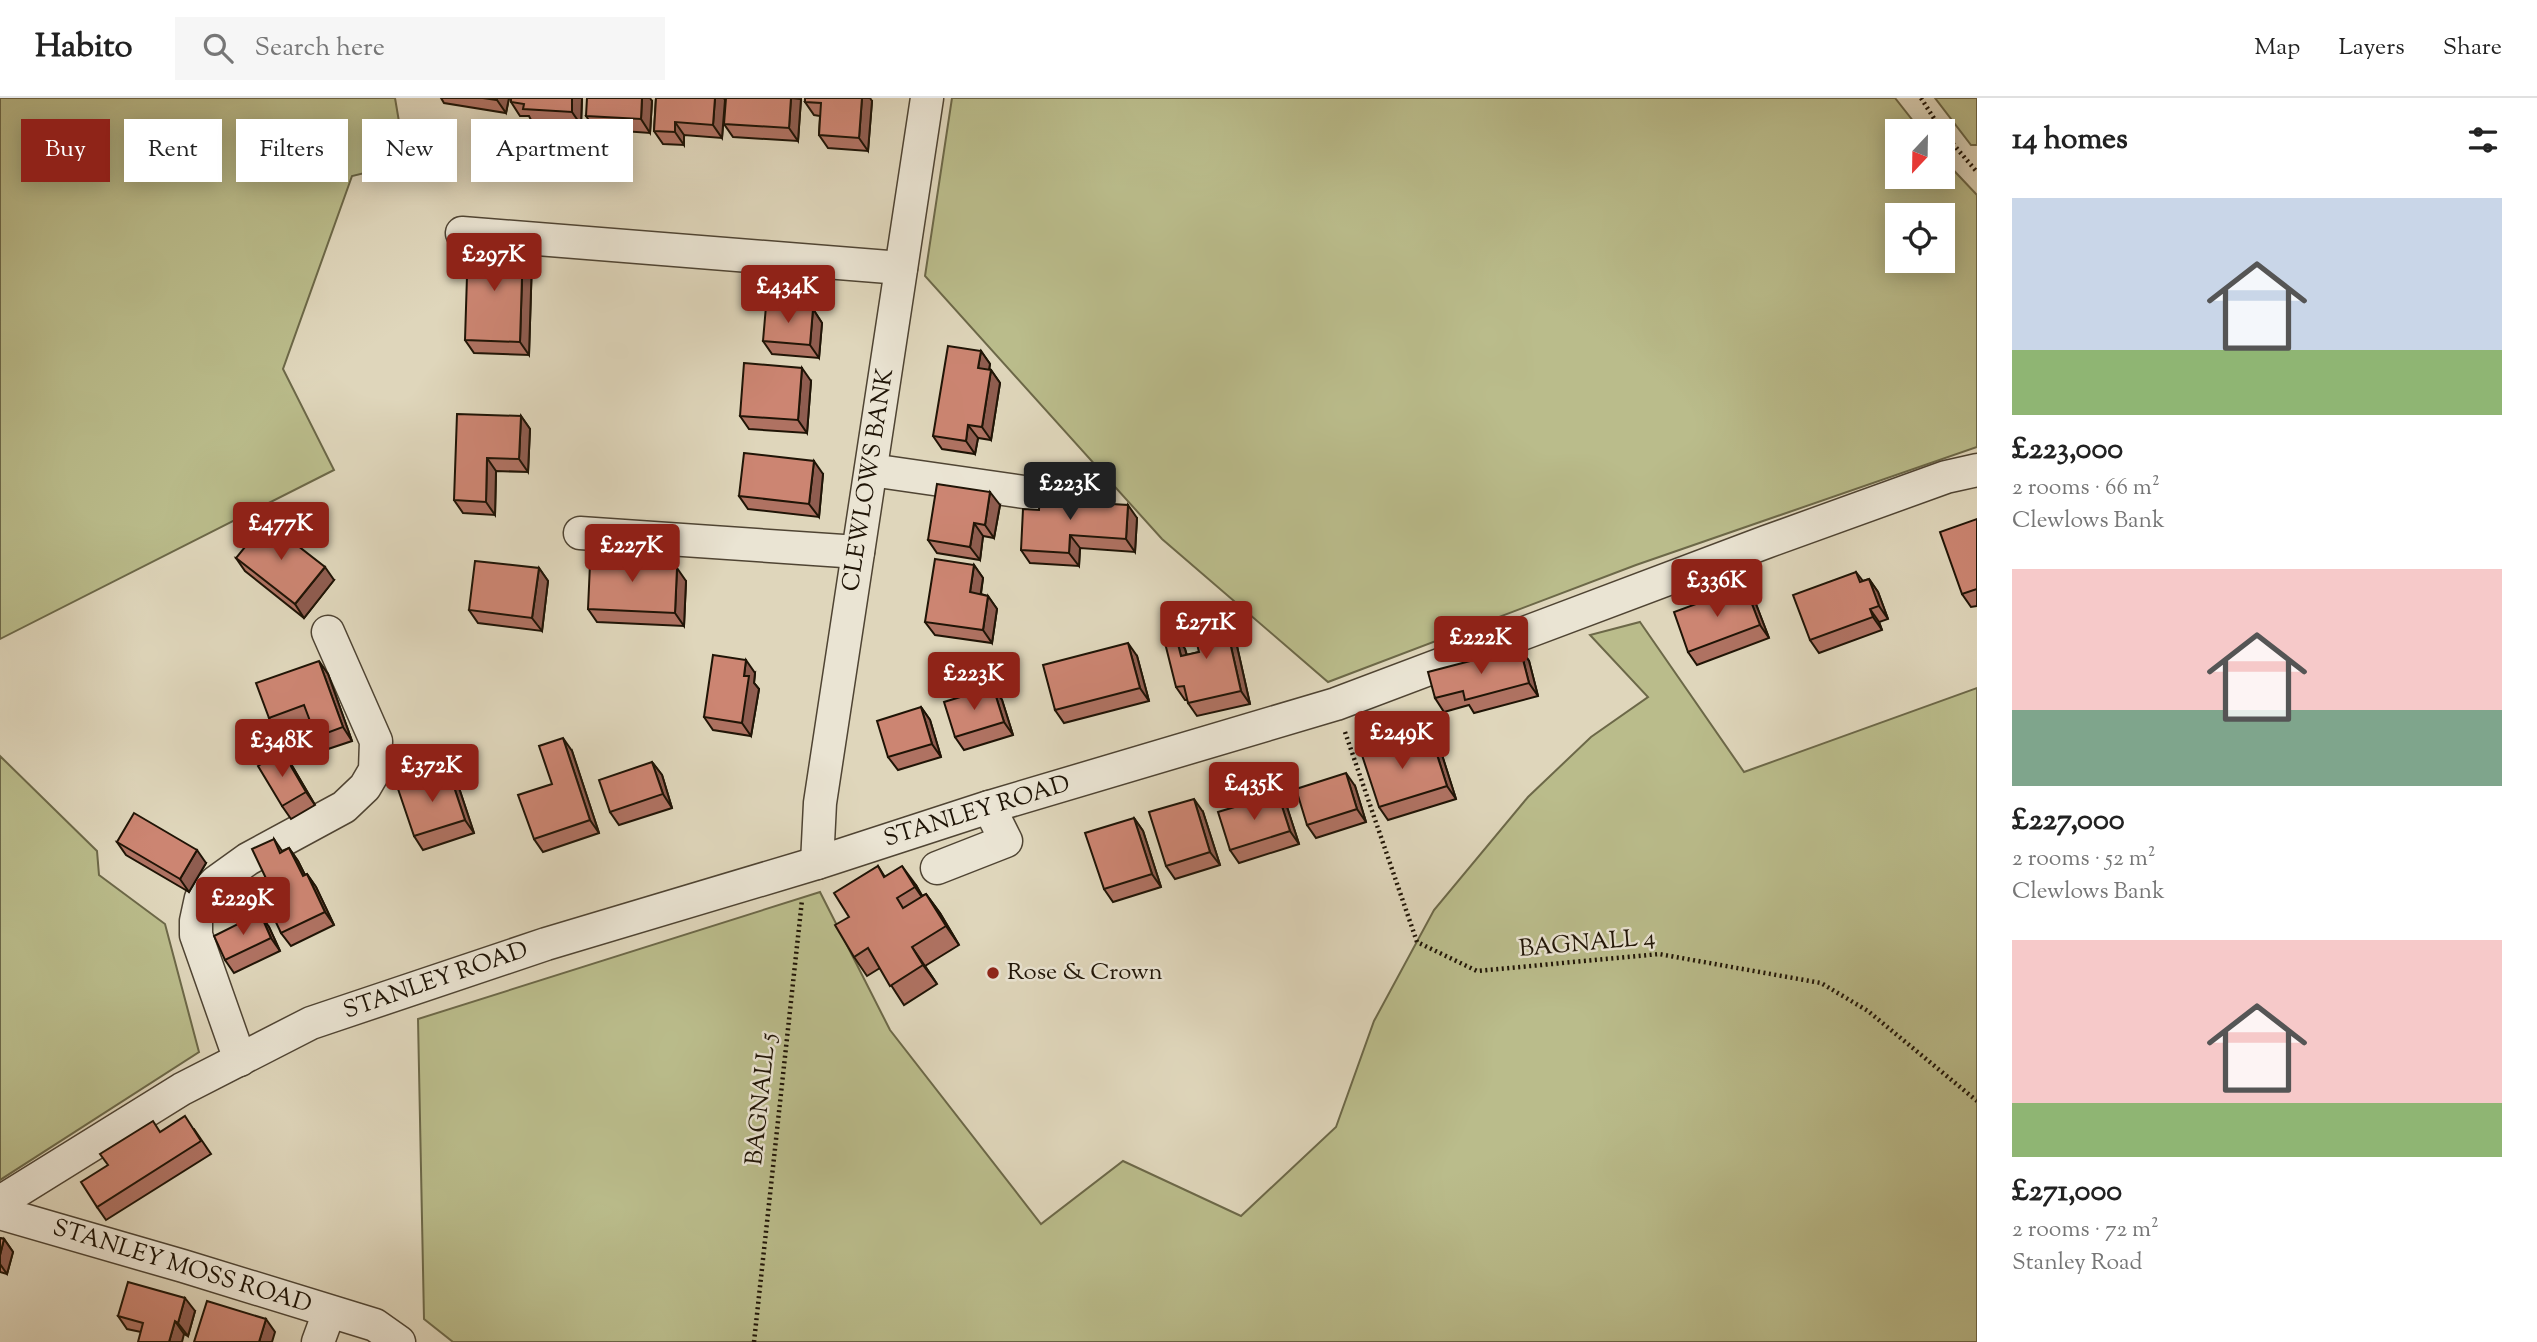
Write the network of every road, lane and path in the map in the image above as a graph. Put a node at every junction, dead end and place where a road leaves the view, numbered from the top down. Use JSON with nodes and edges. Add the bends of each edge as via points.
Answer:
{"nodes":[{"id":1,"x":927,"y":98,"type":"edge"},
{"id":2,"x":1921,"y":98,"type":"edge"},
{"id":3,"x":1934,"y":119,"type":"edge"},
{"id":4,"x":1955,"y":146,"type":"edge"},
{"id":5,"x":1977,"y":172,"type":"edge"},
{"id":6,"x":462,"y":233,"type":"dead end"},
{"id":7,"x":901,"y":268,"type":"junction"},
{"id":8,"x":871,"y":470,"type":"junction"},
{"id":9,"x":1977,"y":470,"type":"edge"},
{"id":10,"x":1045,"y":495,"type":"edge"},
{"id":11,"x":580,"y":533,"type":"dead end"},
{"id":12,"x":858,"y":552,"type":"junction"},
{"id":13,"x":328,"y":632,"type":"dead end"},
{"id":14,"x":1336,"y":704,"type":"junction"},
{"id":15,"x":989,"y":807,"type":"junction"},
{"id":16,"x":817,"y":863,"type":"junction"},
{"id":17,"x":937,"y":868,"type":"dead end"},
{"id":18,"x":240,"y":1060,"type":"junction"},
{"id":19,"x":1977,"y":1101,"type":"edge"},
{"id":20,"x":0,"y":1202,"type":"edge"},
{"id":21,"x":0,"y":1213,"type":"edge"},
{"id":22,"x":329,"y":1312,"type":"junction"},
{"id":23,"x":318,"y":1342,"type":"edge"},
{"id":24,"x":399,"y":1342,"type":"edge"},
{"id":25,"x":754,"y":1342,"type":"edge"}],
"edges":[{"from":1,"to":7,"type":"street","name":"CLEWLOWS BANK"},
{"from":2,"to":3,"type":"path"},
{"from":4,"to":5,"type":"path"},
{"from":6,"to":7,"type":"street"},
{"from":7,"to":8,"type":"street","name":"CLEWLOWS BANK"},
{"from":8,"to":10,"type":"street"},
{"from":8,"to":12,"type":"street","name":"CLEWLOWS BANK"},
{"from":9,"to":14,"type":"street","name":"STANLEY ROAD","via":[[1791,533]]},
{"from":11,"to":12,"type":"street"},
{"from":12,"to":16,"type":"street","name":"CLEWLOWS BANK","via":[[820,803]]},
{"from":13,"to":18,"type":"street","via":[[376,741],[374,770],[366,787],[344,807],[248,859],[201,898],[196,935]]},
{"from":14,"to":15,"type":"street","name":"STANLEY ROAD"},
{"from":14,"to":19,"type":"path","name":"BAGNALL 4","via":[[1417,942],[1478,971],[1659,954],[1821,983],[1868,1012]]},
{"from":15,"to":16,"type":"street","name":"STANLEY ROAD"},
{"from":15,"to":17,"type":"street","via":[[1006,841]]},
{"from":16,"to":18,"type":"street","name":"STANLEY ROAD","via":[[546,944],[312,1023]]},
{"from":16,"to":25,"type":"path","name":"BAGNALL 5","via":[[800,905]]},
{"from":18,"to":20,"type":"street","name":"STANLEY ROAD","via":[[183,1089]]},
{"from":21,"to":22,"type":"street","name":"STANLEY MOSS ROAD"},
{"from":22,"to":23,"type":"street"},
{"from":22,"to":24,"type":"street","name":"STANLEY MOSS ROAD","via":[[375,1325]]}]}
